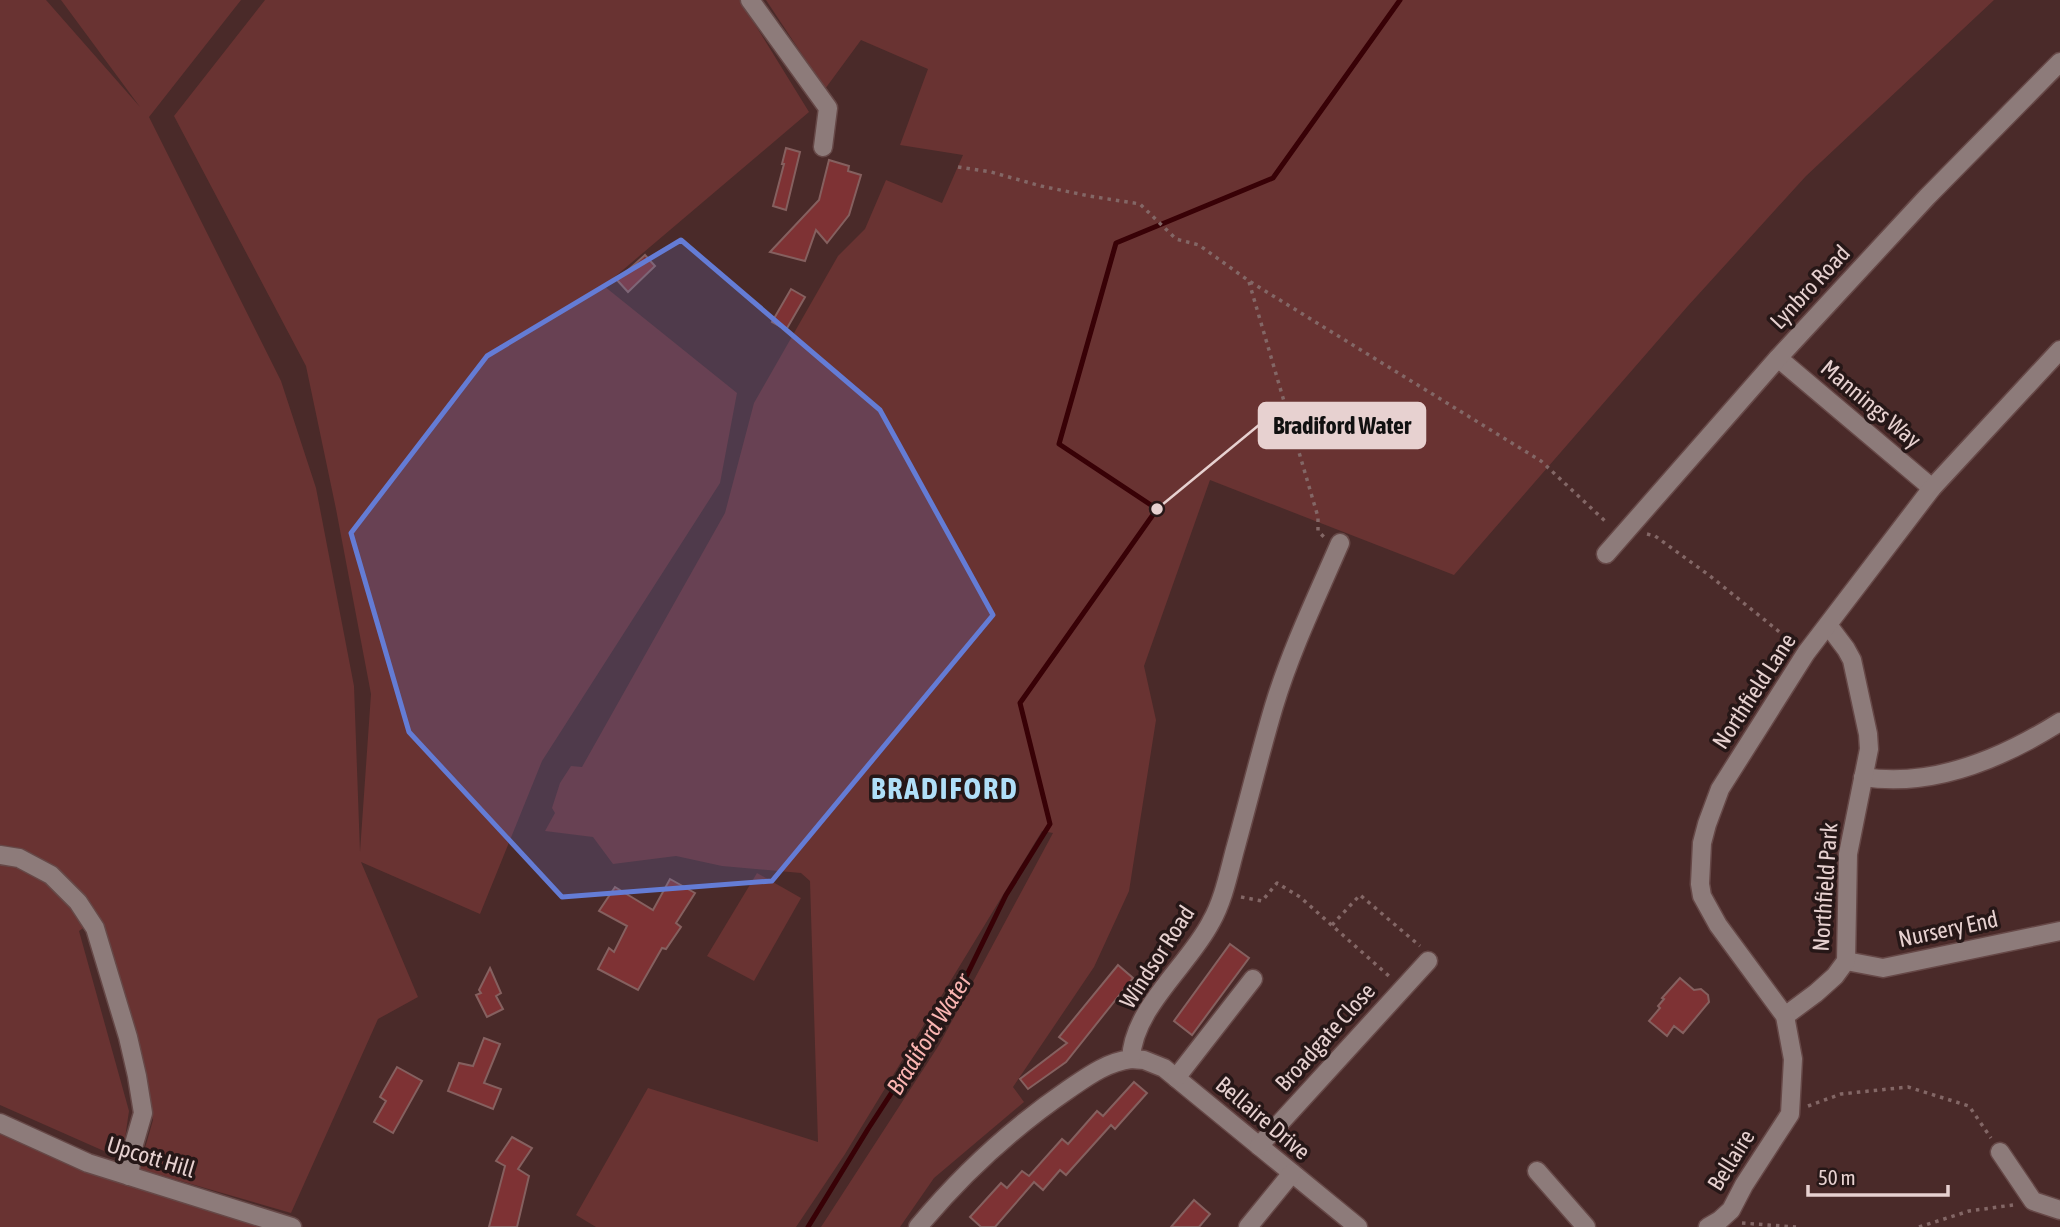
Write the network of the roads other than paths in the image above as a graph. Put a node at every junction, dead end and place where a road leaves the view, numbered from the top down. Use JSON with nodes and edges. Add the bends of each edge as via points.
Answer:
{"nodes":[{"id":1,"x":750,"y":0,"type":"edge"},
{"id":2,"x":2060,"y":62,"type":"edge"},
{"id":3,"x":824,"y":146,"type":"dead end"},
{"id":4,"x":2060,"y":350,"type":"edge"},
{"id":5,"x":1778,"y":358,"type":"junction"},
{"id":6,"x":1932,"y":488,"type":"junction"},
{"id":7,"x":1340,"y":543,"type":"road end"},
{"id":8,"x":1606,"y":554,"type":"dead end"},
{"id":9,"x":1828,"y":625,"type":"junction"},
{"id":10,"x":2060,"y":722,"type":"edge"},
{"id":11,"x":1863,"y":777,"type":"junction"},
{"id":12,"x":0,"y":855,"type":"edge"},
{"id":13,"x":2060,"y":931,"type":"edge"},
{"id":14,"x":1428,"y":961,"type":"road end"},
{"id":15,"x":1846,"y":961,"type":"junction"},
{"id":16,"x":1253,"y":979,"type":"dead end"},
{"id":17,"x":1785,"y":1016,"type":"junction"},
{"id":18,"x":1131,"y":1059,"type":"junction"},
{"id":19,"x":1176,"y":1078,"type":"junction"},
{"id":20,"x":1790,"y":1114,"type":"joint"},
{"id":21,"x":0,"y":1123,"type":"edge"},
{"id":22,"x":1259,"y":1146,"type":"junction"},
{"id":23,"x":2000,"y":1152,"type":"road end"},
{"id":24,"x":1537,"y":1171,"type":"dead end"},
{"id":25,"x":1292,"y":1173,"type":"junction"},
{"id":26,"x":129,"y":1176,"type":"junction"},
{"id":27,"x":2060,"y":1210,"type":"edge"},
{"id":28,"x":1714,"y":1224,"type":"edge"},
{"id":29,"x":292,"y":1227,"type":"edge"},
{"id":30,"x":918,"y":1227,"type":"edge"},
{"id":31,"x":1248,"y":1227,"type":"edge"},
{"id":32,"x":1358,"y":1227,"type":"edge"},
{"id":33,"x":1586,"y":1227,"type":"edge"}],
"edges":[{"from":1,"to":3,"type":"street","via":[[828,108]]},
{"from":2,"to":5,"type":"street","name":"Lynbro Road"},
{"from":4,"to":6,"type":"street","name":"Northfield Lane"},
{"from":5,"to":6,"type":"street","name":"Mannings Way"},
{"from":5,"to":8,"type":"street","name":"Lynbro Road"},
{"from":6,"to":9,"type":"street","name":"Northfield Lane"},
{"from":7,"to":18,"type":"street","name":"Windsor Road","via":[[1275,704],[1211,922],[1147,1012]]},
{"from":9,"to":11,"type":"street","name":"Northfield Park","via":[[1846,649],[1856,677],[1869,748]]},
{"from":9,"to":17,"type":"street","name":"Northfield Lane","via":[[1720,789],[1701,854],[1700,884],[1706,904]]},
{"from":10,"to":11,"type":"street","via":[[2024,744],[1947,773],[1901,780]]},
{"from":11,"to":15,"type":"street","name":"Northfield Park","via":[[1848,854]]},
{"from":12,"to":26,"type":"street","via":[[19,858],[51,875],[78,902],[95,928],[128,1037],[143,1113]]},
{"from":13,"to":15,"type":"street","name":"Nursery End","via":[[1882,968]]},
{"from":14,"to":22,"type":"street","name":"Broadgate Close"},
{"from":15,"to":17,"type":"street","name":"Northfield Park","via":[[1835,976]]},
{"from":16,"to":19,"type":"street"},
{"from":17,"to":20,"type":"street","name":"Northfield Lane","via":[[1793,1059]]},
{"from":18,"to":19,"type":"street","name":"Bellaire Drive","via":[[1158,1064]]},
{"from":18,"to":30,"type":"street","via":[[1094,1073],[1034,1113],[970,1169]]},
{"from":19,"to":22,"type":"street","name":"Bellaire Drive"},
{"from":20,"to":28,"type":"street","name":"Bellaire","via":[[1731,1210]]},
{"from":21,"to":26,"type":"street","name":"Upcott Hill","via":[[88,1163]]},
{"from":22,"to":25,"type":"street","name":"Bellaire Drive"},
{"from":23,"to":27,"type":"street","via":[[2033,1201]]},
{"from":24,"to":33,"type":"street"},
{"from":25,"to":31,"type":"street"},
{"from":25,"to":32,"type":"street","name":"Bellaire Drive"},
{"from":26,"to":29,"type":"street","name":"Upcott Hill"}]}
